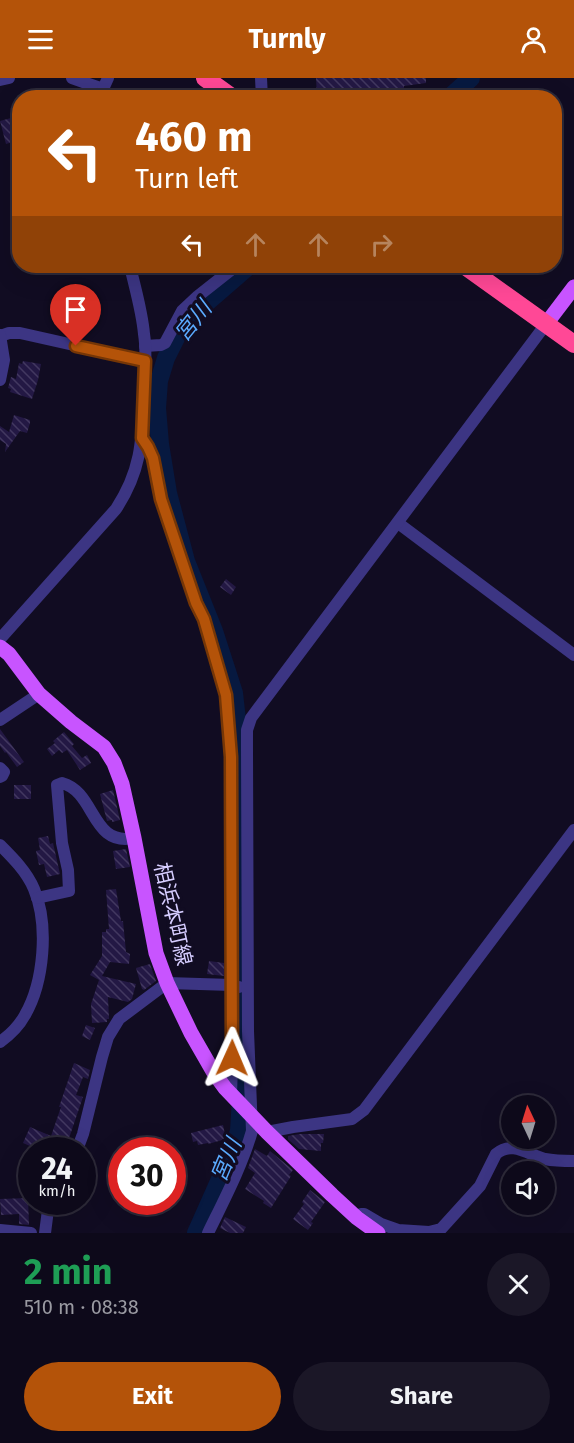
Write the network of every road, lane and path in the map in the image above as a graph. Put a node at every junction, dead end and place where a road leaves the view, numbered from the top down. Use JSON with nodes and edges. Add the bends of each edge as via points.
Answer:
{"nodes":[{"id":1,"x":9,"y":78,"type":"edge"},
{"id":2,"x":72,"y":78,"type":"edge"},
{"id":3,"x":204,"y":78,"type":"edge"},
{"id":4,"x":0,"y":80,"type":"edge"},
{"id":5,"x":104,"y":88,"type":"edge"},
{"id":6,"x":221,"y":90,"type":"edge"},
{"id":7,"x":132,"y":273,"type":"edge"},
{"id":8,"x":227,"y":273,"type":"edge"},
{"id":9,"x":475,"y":273,"type":"edge"},
{"id":10,"x":574,"y":286,"type":"edge"},
{"id":11,"x":546,"y":324,"type":"junction"},
{"id":12,"x":0,"y":336,"type":"edge"},
{"id":13,"x":574,"y":344,"type":"edge"},
{"id":14,"x":145,"y":346,"type":"junction"},
{"id":15,"x":145,"y":361,"type":"junction"},
{"id":16,"x":0,"y":380,"type":"edge"},
{"id":17,"x":142,"y":438,"type":"junction"},
{"id":18,"x":398,"y":523,"type":"junction"},
{"id":19,"x":0,"y":639,"type":"edge"},
{"id":20,"x":0,"y":647,"type":"edge"},
{"id":21,"x":574,"y":655,"type":"edge"},
{"id":22,"x":39,"y":694,"type":"junction"},
{"id":23,"x":0,"y":720,"type":"edge"},
{"id":24,"x":0,"y":768,"type":"edge"},
{"id":25,"x":0,"y":777,"type":"edge"},
{"id":26,"x":574,"y":830,"type":"edge"},
{"id":27,"x":134,"y":838,"type":"junction"},
{"id":28,"x":0,"y":845,"type":"edge"},
{"id":29,"x":37,"y":898,"type":"junction"},
{"id":30,"x":167,"y":982,"type":"junction"},
{"id":31,"x":240,"y":986,"type":"junction"},
{"id":32,"x":0,"y":1042,"type":"edge"},
{"id":33,"x":241,"y":1105,"type":"junction"},
{"id":34,"x":267,"y":1132,"type":"junction"},
{"id":35,"x":82,"y":1137,"type":"edge"},
{"id":36,"x":574,"y":1161,"type":"edge"},
{"id":37,"x":47,"y":1215,"type":"edge"},
{"id":38,"x":357,"y":1218,"type":"junction"},
{"id":39,"x":0,"y":1230,"type":"edge"},
{"id":40,"x":31,"y":1233,"type":"edge"},
{"id":41,"x":45,"y":1233,"type":"edge"},
{"id":42,"x":208,"y":1233,"type":"edge"},
{"id":43,"x":378,"y":1233,"type":"edge"}],
"edges":[{"from":1,"to":4,"type":"street"},
{"from":2,"to":5,"type":"street"},
{"from":3,"to":6,"type":"highway"},
{"from":7,"to":14,"type":"street"},
{"from":8,"to":14,"type":"street","via":[[182,311],[165,343]]},
{"from":9,"to":11,"type":"highway"},
{"from":10,"to":11,"type":"main road"},
{"from":11,"to":13,"type":"highway"},
{"from":11,"to":18,"type":"street"},
{"from":12,"to":15,"type":"street","via":[[20,333]]},
{"from":12,"to":16,"type":"street","via":[[4,360]]},
{"from":14,"to":15,"type":"street"},
{"from":15,"to":17,"type":"street"},
{"from":17,"to":19,"type":"street","via":[[135,471],[116,509]]},
{"from":17,"to":31,"type":"street","via":[[153,458],[161,499],[204,619],[226,695]]},
{"from":18,"to":21,"type":"street"},
{"from":18,"to":31,"type":"street","via":[[248,724]]},
{"from":20,"to":22,"type":"main road","name":"相浜本町線"},
{"from":22,"to":23,"type":"street"},
{"from":22,"to":27,"type":"main road","name":"相浜本町線","via":[[110,755],[122,784]]},
{"from":24,"to":25,"type":"street","via":[[4,772]]},
{"from":26,"to":34,"type":"street","via":[[358,1116]]},
{"from":27,"to":29,"type":"street","via":[[110,836],[74,788],[57,785],[69,891]]},
{"from":27,"to":30,"type":"main road","name":"相浜本町線","via":[[154,944]]},
{"from":28,"to":29,"type":"street","via":[[23,871]]},
{"from":29,"to":32,"type":"street","via":[[42,925],[38,979],[24,1017]]},
{"from":30,"to":31,"type":"street"},
{"from":30,"to":33,"type":"main road","name":"相浜本町線","via":[[208,1062]]},
{"from":30,"to":35,"type":"street","via":[[119,1019],[108,1037]]},
{"from":31,"to":33,"type":"street","via":[[233,1040]]},
{"from":31,"to":33,"type":"street","via":[[248,1031]]},
{"from":33,"to":34,"type":"main road","name":"相浜本町線"},
{"from":33,"to":42,"type":"street","via":[[252,1131]]},
{"from":34,"to":38,"type":"main road","name":"相浜本町線"},
{"from":36,"to":38,"type":"street","via":[[546,1159],[516,1148],[500,1151],[474,1194],[435,1232],[389,1228],[364,1214]]},
{"from":37,"to":41,"type":"street"},
{"from":38,"to":43,"type":"main road","name":"相浜本町線"},
{"from":39,"to":40,"type":"street"}]}
